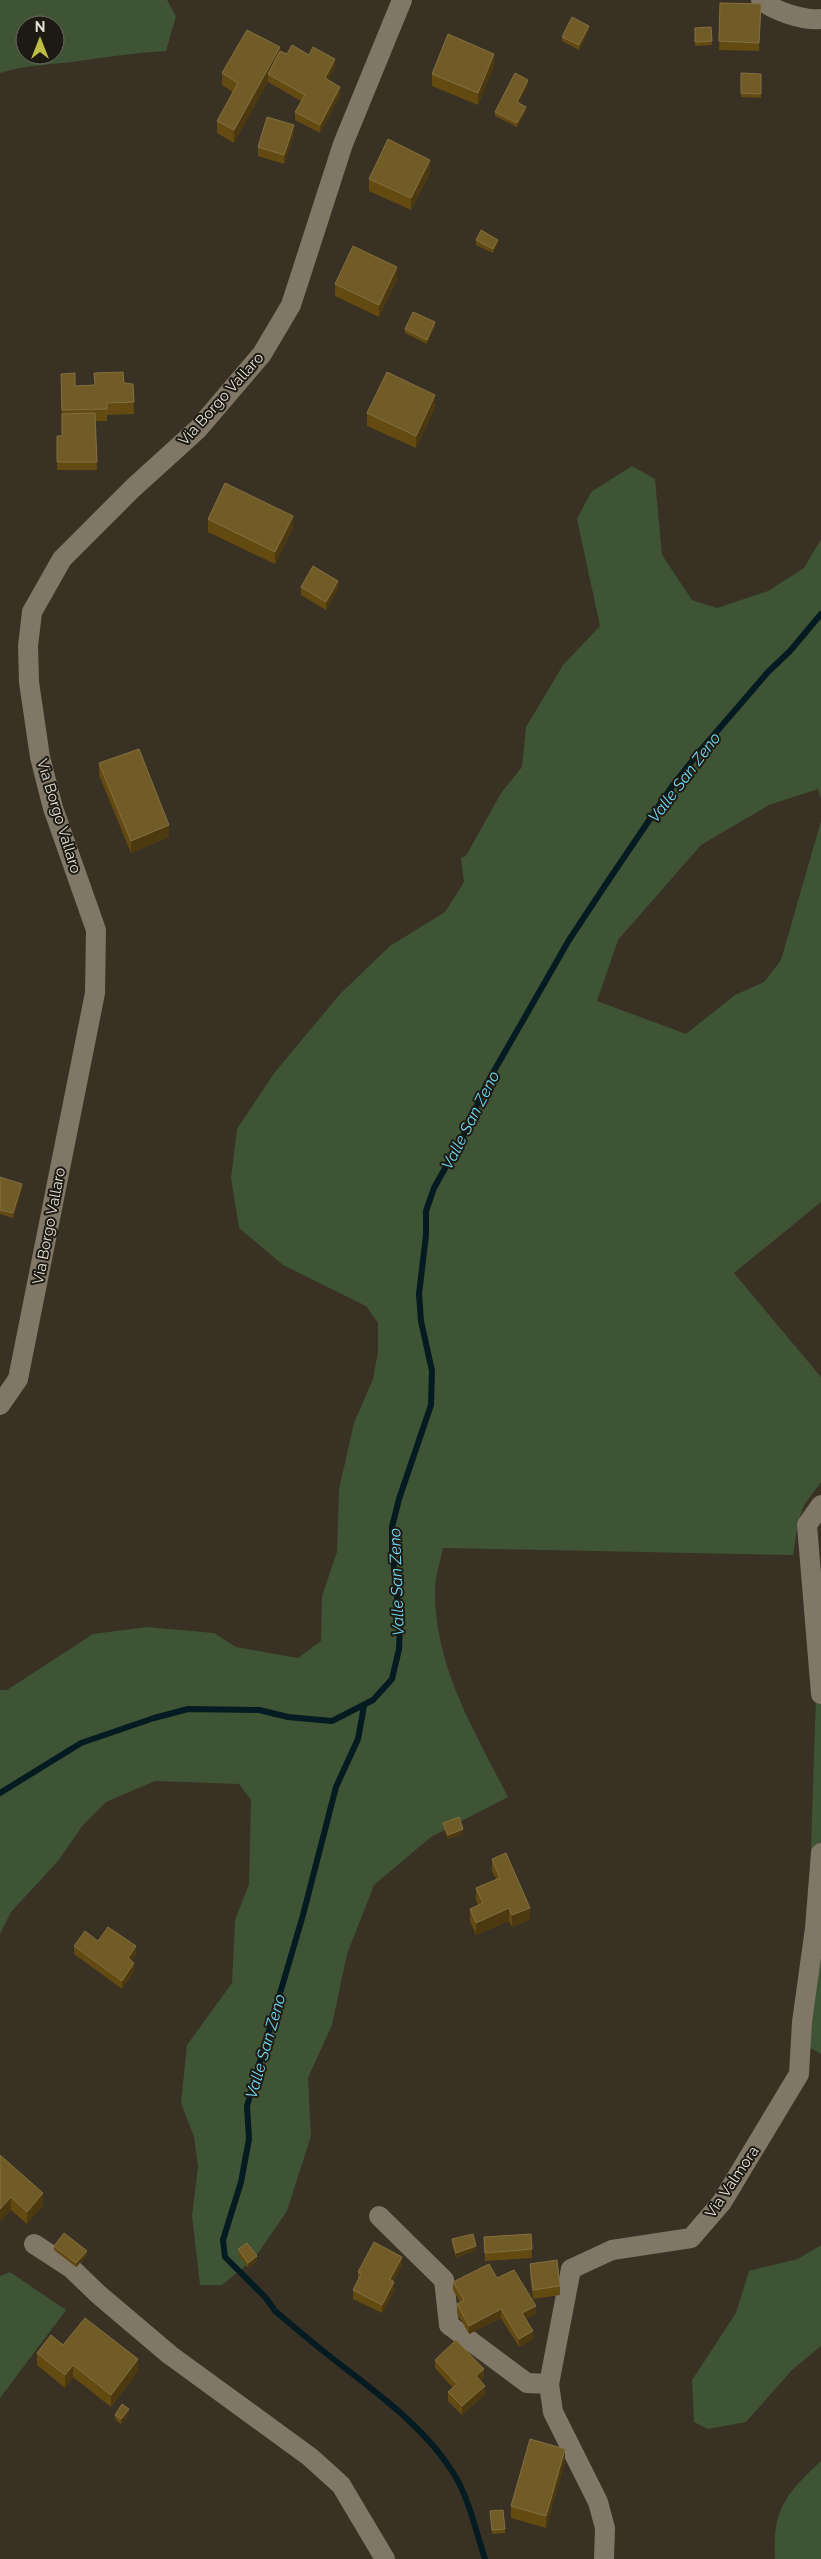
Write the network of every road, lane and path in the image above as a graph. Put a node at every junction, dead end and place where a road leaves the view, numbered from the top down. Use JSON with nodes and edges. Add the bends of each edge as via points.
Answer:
{"nodes":[{"id":1,"x":402,"y":0,"type":"edge"},
{"id":2,"x":761,"y":0,"type":"edge"},
{"id":3,"x":821,"y":19,"type":"edge"},
{"id":4,"x":0,"y":1405,"type":"edge"},
{"id":5,"x":821,"y":1505,"type":"edge"},
{"id":6,"x":821,"y":1694,"type":"edge"},
{"id":7,"x":821,"y":1853,"type":"edge"},
{"id":8,"x":379,"y":2216,"type":"dead end"},
{"id":9,"x":34,"y":2244,"type":"dead end"},
{"id":10,"x":549,"y":2384,"type":"junction"},
{"id":11,"x":385,"y":2559,"type":"edge"},
{"id":12,"x":604,"y":2559,"type":"edge"}],
"edges":[{"from":1,"to":4,"type":"street","name":"Via Borgo Vallaro","via":[[343,144],[291,305],[262,354],[198,429],[62,559],[32,612],[28,646],[29,682],[40,757],[53,808],[96,930],[95,993],[18,1379]]},
{"from":2,"to":3,"type":"street","via":[[804,17]]},
{"from":5,"to":6,"type":"street","via":[[807,1526]]},
{"from":7,"to":10,"type":"street","name":"Via Valmora","via":[[802,2022],[800,2074],[722,2202],[691,2238],[612,2250],[571,2268]]},
{"from":8,"to":10,"type":"street","via":[[444,2280],[449,2326],[527,2383]]},
{"from":9,"to":11,"type":"street","via":[[71,2268],[170,2355],[310,2457],[342,2485]]},
{"from":10,"to":12,"type":"street","name":"Via Valmora","via":[[553,2412],[598,2502],[605,2528]]}]}
